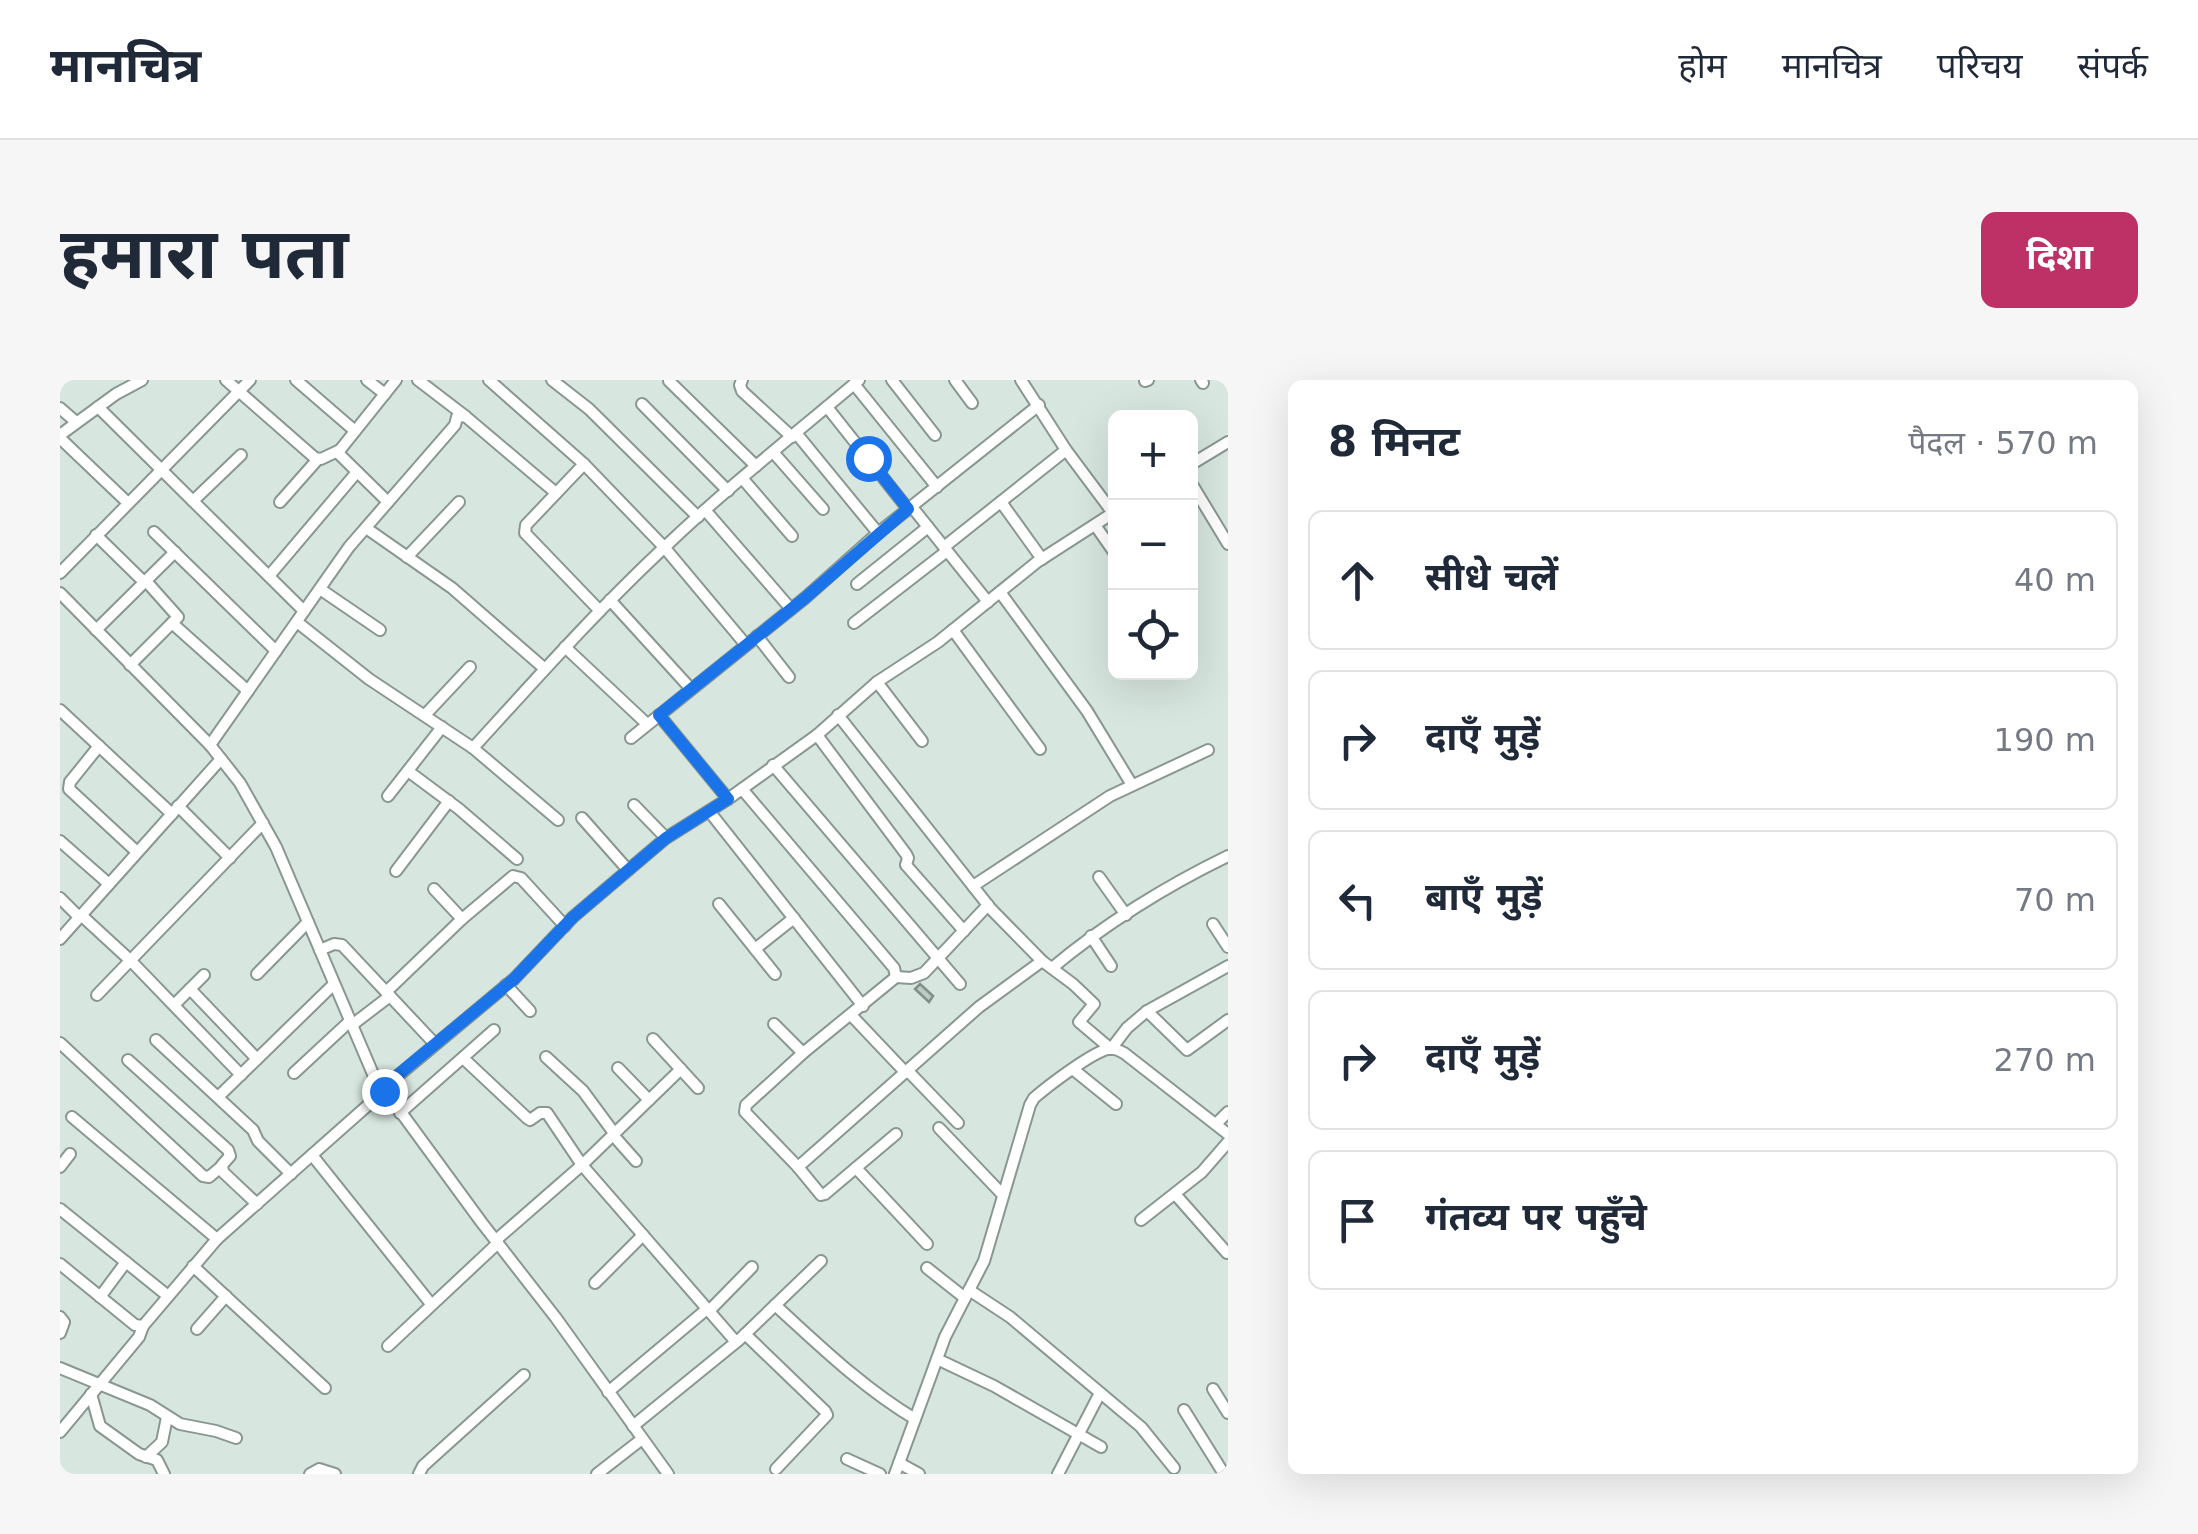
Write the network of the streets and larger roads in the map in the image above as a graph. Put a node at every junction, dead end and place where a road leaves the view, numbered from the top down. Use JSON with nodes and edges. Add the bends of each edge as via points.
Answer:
{"nodes":[{"id":1,"x":113,"y":380,"type":"edge"},
{"id":2,"x":142,"y":380,"type":"edge"},
{"id":3,"x":226,"y":380,"type":"edge"},
{"id":4,"x":250,"y":380,"type":"edge"},
{"id":5,"x":296,"y":380,"type":"edge"},
{"id":6,"x":367,"y":380,"type":"edge"},
{"id":7,"x":396,"y":380,"type":"edge"},
{"id":8,"x":419,"y":380,"type":"edge"},
{"id":9,"x":489,"y":380,"type":"edge"},
{"id":10,"x":552,"y":380,"type":"edge"},
{"id":11,"x":742,"y":380,"type":"edge"},
{"id":12,"x":892,"y":380,"type":"edge"},
{"id":13,"x":955,"y":380,"type":"edge"},
{"id":14,"x":1022,"y":380,"type":"edge"},
{"id":15,"x":669,"y":381,"type":"edge"},
{"id":16,"x":857,"y":382,"type":"edge"},
{"id":17,"x":125,"y":389,"type":"junction"},
{"id":18,"x":238,"y":393,"type":"junction"},
{"id":19,"x":385,"y":394,"type":"junction"},
{"id":20,"x":972,"y":403,"type":"dead end"},
{"id":21,"x":642,"y":404,"type":"dead end"},
{"id":22,"x":1039,"y":406,"type":"junction"},
{"id":23,"x":98,"y":407,"type":"junction"},
{"id":24,"x":827,"y":407,"type":"junction"},
{"id":25,"x":60,"y":408,"type":"edge"},
{"id":26,"x":466,"y":416,"type":"junction"},
{"id":27,"x":76,"y":422,"type":"junction"},
{"id":28,"x":354,"y":432,"type":"junction"},
{"id":29,"x":794,"y":435,"type":"junction"},
{"id":30,"x":935,"y":436,"type":"dead end"},
{"id":31,"x":60,"y":437,"type":"edge"},
{"id":32,"x":1228,"y":442,"type":"edge"},
{"id":33,"x":340,"y":450,"type":"junction"},
{"id":34,"x":1066,"y":450,"type":"junction"},
{"id":35,"x":773,"y":452,"type":"junction"},
{"id":36,"x":241,"y":455,"type":"dead end"},
{"id":37,"x":318,"y":459,"type":"junction"},
{"id":38,"x":1198,"y":460,"type":"edge"},
{"id":39,"x":584,"y":464,"type":"junction"},
{"id":40,"x":756,"y":466,"type":"junction"},
{"id":41,"x":160,"y":469,"type":"junction"},
{"id":42,"x":357,"y":472,"type":"junction"},
{"id":43,"x":742,"y":478,"type":"junction"},
{"id":44,"x":936,"y":487,"type":"junction"},
{"id":45,"x":728,"y":490,"type":"junction"},
{"id":46,"x":556,"y":493,"type":"junction"},
{"id":47,"x":1198,"y":495,"type":"edge"},
{"id":48,"x":193,"y":501,"type":"junction"},
{"id":49,"x":280,"y":502,"type":"dead end"},
{"id":50,"x":388,"y":502,"type":"junction"},
{"id":51,"x":459,"y":502,"type":"dead end"},
{"id":52,"x":1001,"y":502,"type":"junction"},
{"id":53,"x":128,"y":503,"type":"junction"},
{"id":54,"x":1108,"y":504,"type":"edge"},
{"id":55,"x":910,"y":508,"type":"junction"},
{"id":56,"x":823,"y":509,"type":"dead end"},
{"id":57,"x":702,"y":513,"type":"junction"},
{"id":58,"x":1108,"y":516,"type":"edge"},
{"id":59,"x":1095,"y":524,"type":"junction"},
{"id":60,"x":928,"y":527,"type":"junction"},
{"id":61,"x":366,"y":528,"type":"junction"},
{"id":62,"x":154,"y":532,"type":"dead end"},
{"id":63,"x":878,"y":533,"type":"junction"},
{"id":64,"x":96,"y":536,"type":"junction"},
{"id":65,"x":792,"y":536,"type":"dead end"},
{"id":66,"x":1108,"y":543,"type":"edge"},
{"id":67,"x":1228,"y":544,"type":"edge"},
{"id":68,"x":664,"y":547,"type":"junction"},
{"id":69,"x":946,"y":549,"type":"junction"},
{"id":70,"x":175,"y":552,"type":"junction"},
{"id":71,"x":407,"y":557,"type":"junction"},
{"id":72,"x":1042,"y":559,"type":"junction"},
{"id":73,"x":60,"y":573,"type":"edge"},
{"id":74,"x":268,"y":576,"type":"junction"},
{"id":75,"x":145,"y":582,"type":"junction"},
{"id":76,"x":857,"y":584,"type":"dead end"},
{"id":77,"x":320,"y":589,"type":"junction"},
{"id":78,"x":1000,"y":592,"type":"junction"},
{"id":79,"x":60,"y":593,"type":"edge"},
{"id":80,"x":610,"y":600,"type":"junction"},
{"id":81,"x":988,"y":602,"type":"junction"},
{"id":82,"x":791,"y":609,"type":"junction"},
{"id":83,"x":304,"y":611,"type":"junction"},
{"id":84,"x":600,"y":611,"type":"junction"},
{"id":85,"x":296,"y":622,"type":"junction"},
{"id":86,"x":854,"y":622,"type":"dead end"},
{"id":87,"x":172,"y":623,"type":"junction"},
{"id":88,"x":96,"y":630,"type":"junction"},
{"id":89,"x":380,"y":630,"type":"dead end"},
{"id":90,"x":952,"y":630,"type":"junction"},
{"id":91,"x":757,"y":636,"type":"junction"},
{"id":92,"x":746,"y":645,"type":"junction"},
{"id":93,"x":565,"y":647,"type":"junction"},
{"id":94,"x":276,"y":651,"type":"junction"},
{"id":95,"x":130,"y":664,"type":"junction"},
{"id":96,"x":470,"y":667,"type":"dead end"},
{"id":97,"x":545,"y":669,"type":"junction"},
{"id":98,"x":789,"y":678,"type":"dead end"},
{"id":99,"x":877,"y":682,"type":"junction"},
{"id":100,"x":691,"y":689,"type":"junction"},
{"id":101,"x":248,"y":691,"type":"junction"},
{"id":102,"x":60,"y":710,"type":"edge"},
{"id":103,"x":838,"y":714,"type":"junction"},
{"id":104,"x":425,"y":715,"type":"junction"},
{"id":105,"x":659,"y":715,"type":"junction"},
{"id":106,"x":648,"y":724,"type":"junction"},
{"id":107,"x":442,"y":727,"type":"junction"},
{"id":108,"x":817,"y":735,"type":"junction"},
{"id":109,"x":631,"y":738,"type":"dead end"},
{"id":110,"x":922,"y":741,"type":"dead end"},
{"id":111,"x":210,"y":745,"type":"junction"},
{"id":112,"x":99,"y":746,"type":"junction"},
{"id":113,"x":473,"y":748,"type":"junction"},
{"id":114,"x":1040,"y":748,"type":"dead end"},
{"id":115,"x":1208,"y":750,"type":"dead end"},
{"id":116,"x":221,"y":759,"type":"junction"},
{"id":117,"x":773,"y":766,"type":"junction"},
{"id":118,"x":408,"y":771,"type":"junction"},
{"id":119,"x":1132,"y":784,"type":"junction"},
{"id":120,"x":742,"y":789,"type":"junction"},
{"id":121,"x":388,"y":796,"type":"dead end"},
{"id":122,"x":728,"y":799,"type":"junction"},
{"id":123,"x":449,"y":801,"type":"junction"},
{"id":124,"x":634,"y":805,"type":"dead end"},
{"id":125,"x":175,"y":810,"type":"junction"},
{"id":126,"x":709,"y":812,"type":"junction"},
{"id":127,"x":582,"y":818,"type":"dead end"},
{"id":128,"x":558,"y":820,"type":"dead end"},
{"id":129,"x":263,"y":824,"type":"junction"},
{"id":130,"x":666,"y":838,"type":"junction"},
{"id":131,"x":60,"y":841,"type":"edge"},
{"id":132,"x":138,"y":852,"type":"junction"},
{"id":133,"x":1228,"y":856,"type":"edge"},
{"id":134,"x":230,"y":858,"type":"junction"},
{"id":135,"x":517,"y":858,"type":"dead end"},
{"id":136,"x":628,"y":870,"type":"junction"},
{"id":137,"x":396,"y":872,"type":"dead end"},
{"id":138,"x":1100,"y":877,"type":"dead end"},
{"id":139,"x":109,"y":884,"type":"junction"},
{"id":140,"x":973,"y":886,"type":"junction"},
{"id":141,"x":434,"y":889,"type":"dead end"},
{"id":142,"x":60,"y":898,"type":"edge"},
{"id":143,"x":719,"y":904,"type":"dead end"},
{"id":144,"x":988,"y":905,"type":"junction"},
{"id":145,"x":1126,"y":915,"type":"junction"},
{"id":146,"x":80,"y":916,"type":"junction"},
{"id":147,"x":794,"y":918,"type":"junction"},
{"id":148,"x":462,"y":919,"type":"junction"},
{"id":149,"x":308,"y":922,"type":"junction"},
{"id":150,"x":1214,"y":924,"type":"dead end"},
{"id":151,"x":564,"y":926,"type":"junction"},
{"id":152,"x":964,"y":931,"type":"junction"},
{"id":153,"x":1091,"y":936,"type":"junction"},
{"id":154,"x":60,"y":940,"type":"edge"},
{"id":155,"x":1228,"y":946,"type":"edge"},
{"id":156,"x":755,"y":949,"type":"junction"},
{"id":157,"x":320,"y":950,"type":"junction"},
{"id":158,"x":938,"y":959,"type":"junction"},
{"id":159,"x":131,"y":960,"type":"junction"},
{"id":160,"x":1047,"y":964,"type":"junction"},
{"id":161,"x":1110,"y":966,"type":"dead end"},
{"id":162,"x":1228,"y":966,"type":"edge"},
{"id":163,"x":256,"y":974,"type":"dead end"},
{"id":164,"x":775,"y":974,"type":"dead end"},
{"id":165,"x":204,"y":976,"type":"dead end"},
{"id":166,"x":896,"y":977,"type":"junction"},
{"id":167,"x":334,"y":984,"type":"junction"},
{"id":168,"x":960,"y":984,"type":"dead end"},
{"id":169,"x":506,"y":986,"type":"junction"},
{"id":170,"x":190,"y":989,"type":"junction"},
{"id":171,"x":388,"y":994,"type":"junction"},
{"id":172,"x":97,"y":995,"type":"dead end"},
{"id":173,"x":174,"y":1004,"type":"junction"},
{"id":174,"x":864,"y":1006,"type":"junction"},
{"id":175,"x":1147,"y":1010,"type":"junction"},
{"id":176,"x":530,"y":1011,"type":"dead end"},
{"id":177,"x":851,"y":1015,"type":"junction"},
{"id":178,"x":1228,"y":1020,"type":"edge"},
{"id":179,"x":351,"y":1023,"type":"junction"},
{"id":180,"x":774,"y":1024,"type":"dead end"},
{"id":181,"x":494,"y":1030,"type":"dead end"},
{"id":182,"x":653,"y":1039,"type":"dead end"},
{"id":183,"x":156,"y":1040,"type":"dead end"},
{"id":184,"x":60,"y":1044,"type":"edge"},
{"id":185,"x":435,"y":1044,"type":"junction"},
{"id":186,"x":1111,"y":1049,"type":"junction"},
{"id":187,"x":802,"y":1054,"type":"junction"},
{"id":188,"x":546,"y":1056,"type":"dead end"},
{"id":189,"x":463,"y":1058,"type":"junction"},
{"id":190,"x":257,"y":1059,"type":"junction"},
{"id":191,"x":128,"y":1060,"type":"dead end"},
{"id":192,"x":618,"y":1068,"type":"dead end"},
{"id":193,"x":681,"y":1069,"type":"junction"},
{"id":194,"x":1074,"y":1070,"type":"junction"},
{"id":195,"x":907,"y":1072,"type":"junction"},
{"id":196,"x":294,"y":1073,"type":"dead end"},
{"id":197,"x":241,"y":1075,"type":"junction"},
{"id":198,"x":698,"y":1088,"type":"dead end"},
{"id":199,"x":383,"y":1090,"type":"junction"},
{"id":200,"x":218,"y":1097,"type":"junction"},
{"id":201,"x":648,"y":1100,"type":"junction"},
{"id":202,"x":1116,"y":1104,"type":"dead end"},
{"id":203,"x":1228,"y":1112,"type":"edge"},
{"id":204,"x":400,"y":1113,"type":"junction"},
{"id":205,"x":72,"y":1117,"type":"dead end"},
{"id":206,"x":958,"y":1124,"type":"dead end"},
{"id":207,"x":1216,"y":1124,"type":"junction"},
{"id":208,"x":939,"y":1128,"type":"dead end"},
{"id":209,"x":614,"y":1134,"type":"junction"},
{"id":210,"x":896,"y":1134,"type":"dead end"},
{"id":211,"x":1228,"y":1138,"type":"edge"},
{"id":212,"x":70,"y":1154,"type":"dead end"},
{"id":213,"x":312,"y":1156,"type":"junction"},
{"id":214,"x":636,"y":1161,"type":"dead end"},
{"id":215,"x":582,"y":1165,"type":"junction"},
{"id":216,"x":222,"y":1166,"type":"junction"},
{"id":217,"x":60,"y":1167,"type":"edge"},
{"id":218,"x":798,"y":1167,"type":"junction"},
{"id":219,"x":856,"y":1168,"type":"junction"},
{"id":220,"x":291,"y":1174,"type":"junction"},
{"id":221,"x":1003,"y":1194,"type":"junction"},
{"id":222,"x":1175,"y":1194,"type":"junction"},
{"id":223,"x":257,"y":1204,"type":"junction"},
{"id":224,"x":60,"y":1208,"type":"edge"},
{"id":225,"x":1141,"y":1220,"type":"dead end"},
{"id":226,"x":643,"y":1235,"type":"junction"},
{"id":227,"x":217,"y":1239,"type":"junction"},
{"id":228,"x":497,"y":1241,"type":"junction"},
{"id":229,"x":927,"y":1244,"type":"dead end"},
{"id":230,"x":1227,"y":1253,"type":"edge"},
{"id":231,"x":822,"y":1261,"type":"dead end"},
{"id":232,"x":126,"y":1262,"type":"junction"},
{"id":233,"x":60,"y":1264,"type":"edge"},
{"id":234,"x":193,"y":1266,"type":"junction"},
{"id":235,"x":752,"y":1268,"type":"dead end"},
{"id":236,"x":927,"y":1268,"type":"dead end"},
{"id":237,"x":595,"y":1284,"type":"dead end"},
{"id":238,"x":967,"y":1294,"type":"junction"},
{"id":239,"x":168,"y":1296,"type":"junction"},
{"id":240,"x":226,"y":1296,"type":"junction"},
{"id":241,"x":100,"y":1297,"type":"junction"},
{"id":242,"x":431,"y":1304,"type":"junction"},
{"id":243,"x":775,"y":1305,"type":"junction"},
{"id":244,"x":708,"y":1310,"type":"junction"},
{"id":245,"x":60,"y":1317,"type":"edge"},
{"id":246,"x":143,"y":1326,"type":"junction"},
{"id":247,"x":197,"y":1329,"type":"dead end"},
{"id":248,"x":60,"y":1333,"type":"edge"},
{"id":249,"x":740,"y":1338,"type":"junction"},
{"id":250,"x":388,"y":1346,"type":"dead end"},
{"id":251,"x":937,"y":1359,"type":"junction"},
{"id":252,"x":60,"y":1368,"type":"edge"},
{"id":253,"x":524,"y":1375,"type":"dead end"},
{"id":254,"x":326,"y":1388,"type":"dead end"},
{"id":255,"x":1212,"y":1389,"type":"dead end"},
{"id":256,"x":95,"y":1390,"type":"junction"},
{"id":257,"x":608,"y":1392,"type":"junction"},
{"id":258,"x":1100,"y":1393,"type":"junction"},
{"id":259,"x":1184,"y":1410,"type":"dead end"},
{"id":260,"x":1228,"y":1413,"type":"edge"},
{"id":261,"x":167,"y":1417,"type":"junction"},
{"id":262,"x":916,"y":1419,"type":"junction"},
{"id":263,"x":632,"y":1426,"type":"junction"},
{"id":264,"x":60,"y":1432,"type":"edge"},
{"id":265,"x":1078,"y":1434,"type":"junction"},
{"id":266,"x":236,"y":1438,"type":"dead end"},
{"id":267,"x":642,"y":1439,"type":"junction"},
{"id":268,"x":1101,"y":1447,"type":"dead end"},
{"id":269,"x":146,"y":1457,"type":"junction"},
{"id":270,"x":847,"y":1459,"type":"dead end"},
{"id":271,"x":898,"y":1468,"type":"edge"},
{"id":272,"x":1174,"y":1468,"type":"dead end"},
{"id":273,"x":776,"y":1469,"type":"dead end"},
{"id":274,"x":164,"y":1474,"type":"edge"},
{"id":275,"x":310,"y":1474,"type":"edge"},
{"id":276,"x":335,"y":1474,"type":"edge"},
{"id":277,"x":419,"y":1474,"type":"edge"},
{"id":278,"x":597,"y":1474,"type":"edge"},
{"id":279,"x":668,"y":1474,"type":"edge"},
{"id":280,"x":880,"y":1474,"type":"edge"},
{"id":281,"x":920,"y":1474,"type":"edge"},
{"id":282,"x":1058,"y":1474,"type":"edge"},
{"id":283,"x":1224,"y":1474,"type":"edge"}],
"edges":[{"from":1,"to":17,"type":"street"},
{"from":2,"to":17,"type":"street"},
{"from":3,"to":18,"type":"street"},
{"from":4,"to":18,"type":"street"},
{"from":5,"to":28,"type":"street"},
{"from":6,"to":19,"type":"street"},
{"from":7,"to":19,"type":"street"},
{"from":8,"to":26,"type":"street"},
{"from":9,"to":39,"type":"street"},
{"from":10,"to":57,"type":"street"},
{"from":11,"to":29,"type":"street","via":[[742,391]]},
{"from":12,"to":30,"type":"street"},
{"from":13,"to":20,"type":"street"},
{"from":14,"to":22,"type":"street"},
{"from":15,"to":40,"type":"street"},
{"from":16,"to":24,"type":"street"},
{"from":16,"to":44,"type":"street"},
{"from":17,"to":23,"type":"street"},
{"from":18,"to":37,"type":"street"},
{"from":18,"to":41,"type":"street"},
{"from":19,"to":28,"type":"street"},
{"from":21,"to":45,"type":"street"},
{"from":22,"to":34,"type":"street"},
{"from":22,"to":44,"type":"street"},
{"from":23,"to":27,"type":"street"},
{"from":23,"to":41,"type":"street"},
{"from":24,"to":29,"type":"street"},
{"from":24,"to":55,"type":"street"},
{"from":25,"to":27,"type":"street"},
{"from":26,"to":46,"type":"street"},
{"from":26,"to":50,"type":"street","via":[[457,417]]},
{"from":27,"to":31,"type":"street"},
{"from":28,"to":33,"type":"street"},
{"from":29,"to":35,"type":"street"},
{"from":29,"to":63,"type":"street"},
{"from":31,"to":53,"type":"street"},
{"from":32,"to":38,"type":"street"},
{"from":33,"to":37,"type":"street"},
{"from":33,"to":42,"type":"street"},
{"from":34,"to":52,"type":"street"},
{"from":34,"to":54,"type":"street"},
{"from":35,"to":40,"type":"street"},
{"from":35,"to":56,"type":"street"},
{"from":36,"to":48,"type":"street"},
{"from":37,"to":49,"type":"street"},
{"from":39,"to":46,"type":"street"},
{"from":39,"to":68,"type":"street"},
{"from":40,"to":43,"type":"street"},
{"from":41,"to":48,"type":"street"},
{"from":41,"to":53,"type":"street"},
{"from":42,"to":50,"type":"street"},
{"from":42,"to":74,"type":"street"},
{"from":43,"to":45,"type":"street"},
{"from":43,"to":65,"type":"street"},
{"from":44,"to":55,"type":"street"},
{"from":45,"to":57,"type":"street"},
{"from":46,"to":84,"type":"street","via":[[525,533]]},
{"from":47,"to":67,"type":"street"},
{"from":48,"to":74,"type":"street"},
{"from":50,"to":61,"type":"street"},
{"from":51,"to":71,"type":"street"},
{"from":52,"to":69,"type":"street"},
{"from":52,"to":72,"type":"street"},
{"from":53,"to":64,"type":"street"},
{"from":55,"to":60,"type":"street"},
{"from":55,"to":63,"type":"street"},
{"from":57,"to":68,"type":"street"},
{"from":57,"to":82,"type":"street"},
{"from":58,"to":59,"type":"street"},
{"from":59,"to":66,"type":"street"},
{"from":59,"to":72,"type":"street"},
{"from":60,"to":69,"type":"street"},
{"from":60,"to":76,"type":"street"},
{"from":61,"to":71,"type":"street"},
{"from":61,"to":77,"type":"street"},
{"from":62,"to":70,"type":"street"},
{"from":63,"to":82,"type":"street"},
{"from":64,"to":73,"type":"street"},
{"from":64,"to":75,"type":"street"},
{"from":68,"to":80,"type":"street"},
{"from":68,"to":92,"type":"street"},
{"from":69,"to":81,"type":"street"},
{"from":69,"to":86,"type":"street"},
{"from":70,"to":75,"type":"street"},
{"from":70,"to":94,"type":"street"},
{"from":71,"to":97,"type":"street"},
{"from":72,"to":78,"type":"street"},
{"from":74,"to":83,"type":"street"},
{"from":75,"to":87,"type":"street","via":[[176,613]]},
{"from":75,"to":88,"type":"street"},
{"from":77,"to":83,"type":"street"},
{"from":77,"to":89,"type":"street"},
{"from":78,"to":81,"type":"street"},
{"from":78,"to":119,"type":"street"},
{"from":79,"to":88,"type":"street"},
{"from":80,"to":84,"type":"street"},
{"from":80,"to":100,"type":"street"},
{"from":81,"to":90,"type":"street"},
{"from":82,"to":91,"type":"street"},
{"from":83,"to":85,"type":"street"},
{"from":84,"to":93,"type":"street"},
{"from":85,"to":94,"type":"street"},
{"from":85,"to":104,"type":"street"},
{"from":87,"to":95,"type":"street"},
{"from":87,"to":101,"type":"street"},
{"from":88,"to":95,"type":"street"},
{"from":90,"to":99,"type":"street"},
{"from":90,"to":114,"type":"street"},
{"from":91,"to":92,"type":"street"},
{"from":91,"to":98,"type":"street"},
{"from":92,"to":100,"type":"street"},
{"from":93,"to":97,"type":"street"},
{"from":93,"to":106,"type":"street"},
{"from":94,"to":101,"type":"street"},
{"from":95,"to":111,"type":"street"},
{"from":96,"to":104,"type":"street"},
{"from":97,"to":113,"type":"street"},
{"from":99,"to":103,"type":"street"},
{"from":99,"to":110,"type":"street"},
{"from":100,"to":105,"type":"street"},
{"from":101,"to":111,"type":"street"},
{"from":102,"to":112,"type":"street"},
{"from":103,"to":108,"type":"street"},
{"from":103,"to":140,"type":"street"},
{"from":104,"to":107,"type":"street"},
{"from":105,"to":106,"type":"street"},
{"from":105,"to":122,"type":"street"},
{"from":106,"to":109,"type":"street"},
{"from":107,"to":113,"type":"street"},
{"from":107,"to":118,"type":"street"},
{"from":108,"to":117,"type":"street"},
{"from":108,"to":152,"type":"street","via":[[906,854],[906,864]]},
{"from":111,"to":116,"type":"street"},
{"from":112,"to":125,"type":"street"},
{"from":112,"to":132,"type":"street","via":[[69,789]]},
{"from":113,"to":128,"type":"street"},
{"from":115,"to":119,"type":"street"},
{"from":116,"to":125,"type":"street"},
{"from":116,"to":129,"type":"street"},
{"from":117,"to":120,"type":"street"},
{"from":117,"to":158,"type":"street"},
{"from":118,"to":121,"type":"street"},
{"from":118,"to":123,"type":"street"},
{"from":119,"to":140,"type":"street"},
{"from":120,"to":122,"type":"street"},
{"from":120,"to":166,"type":"street"},
{"from":122,"to":126,"type":"street"},
{"from":123,"to":135,"type":"street"},
{"from":123,"to":137,"type":"street"},
{"from":124,"to":130,"type":"street"},
{"from":125,"to":132,"type":"street"},
{"from":125,"to":134,"type":"street"},
{"from":126,"to":130,"type":"street"},
{"from":126,"to":147,"type":"street"},
{"from":127,"to":136,"type":"street"},
{"from":129,"to":134,"type":"street"},
{"from":129,"to":149,"type":"street"},
{"from":130,"to":136,"type":"street"},
{"from":131,"to":139,"type":"street"},
{"from":132,"to":139,"type":"street"},
{"from":133,"to":145,"type":"street"},
{"from":134,"to":159,"type":"street"},
{"from":136,"to":151,"type":"street"},
{"from":138,"to":145,"type":"street"},
{"from":139,"to":146,"type":"street"},
{"from":140,"to":144,"type":"street"},
{"from":141,"to":148,"type":"street"},
{"from":142,"to":146,"type":"street"},
{"from":143,"to":156,"type":"street"},
{"from":144,"to":152,"type":"street"},
{"from":144,"to":160,"type":"street"},
{"from":145,"to":153,"type":"street"},
{"from":146,"to":154,"type":"street"},
{"from":146,"to":159,"type":"street"},
{"from":147,"to":156,"type":"street"},
{"from":147,"to":174,"type":"street"},
{"from":148,"to":151,"type":"street","via":[[517,876]]},
{"from":148,"to":171,"type":"street"},
{"from":149,"to":157,"type":"street"},
{"from":149,"to":163,"type":"street"},
{"from":150,"to":155,"type":"street"},
{"from":151,"to":169,"type":"street"},
{"from":152,"to":158,"type":"street"},
{"from":153,"to":160,"type":"street"},
{"from":153,"to":161,"type":"street"},
{"from":156,"to":164,"type":"street"},
{"from":157,"to":167,"type":"street"},
{"from":157,"to":171,"type":"street","via":[[342,945]]},
{"from":158,"to":166,"type":"street","via":[[918,976]]},
{"from":158,"to":168,"type":"street"},
{"from":159,"to":172,"type":"street"},
{"from":159,"to":173,"type":"street"},
{"from":160,"to":186,"type":"street","via":[[1094,1004],[1079,1022]]},
{"from":160,"to":195,"type":"street","via":[[979,1007]]},
{"from":162,"to":175,"type":"street"},
{"from":165,"to":170,"type":"street"},
{"from":166,"to":174,"type":"street"},
{"from":167,"to":179,"type":"street"},
{"from":167,"to":190,"type":"street"},
{"from":169,"to":176,"type":"street"},
{"from":169,"to":185,"type":"street"},
{"from":170,"to":173,"type":"street"},
{"from":170,"to":190,"type":"street"},
{"from":171,"to":179,"type":"street"},
{"from":171,"to":185,"type":"street"},
{"from":173,"to":197,"type":"street"},
{"from":174,"to":177,"type":"street"},
{"from":175,"to":178,"type":"street","via":[[1187,1050]]},
{"from":175,"to":186,"type":"street"},
{"from":177,"to":187,"type":"street"},
{"from":177,"to":195,"type":"street"},
{"from":179,"to":196,"type":"street"},
{"from":179,"to":199,"type":"street"},
{"from":180,"to":187,"type":"street"},
{"from":181,"to":189,"type":"street"},
{"from":182,"to":193,"type":"street"},
{"from":183,"to":200,"type":"street"},
{"from":184,"to":216,"type":"street","via":[[203,1176]]},
{"from":185,"to":199,"type":"street"},
{"from":186,"to":194,"type":"street"},
{"from":186,"to":207,"type":"street"},
{"from":187,"to":218,"type":"street","via":[[744,1108]]},
{"from":188,"to":209,"type":"street"},
{"from":189,"to":204,"type":"street"},
{"from":189,"to":215,"type":"street","via":[[530,1120],[548,1113]]},
{"from":190,"to":197,"type":"street"},
{"from":191,"to":216,"type":"street","via":[[228,1150]]},
{"from":192,"to":201,"type":"street"},
{"from":193,"to":198,"type":"street"},
{"from":193,"to":201,"type":"street"},
{"from":194,"to":202,"type":"street"},
{"from":194,"to":221,"type":"street","via":[[1030,1104]]},
{"from":195,"to":206,"type":"street"},
{"from":195,"to":218,"type":"street"},
{"from":197,"to":200,"type":"street"},
{"from":199,"to":204,"type":"street"},
{"from":199,"to":213,"type":"street"},
{"from":200,"to":220,"type":"street"},
{"from":201,"to":209,"type":"street"},
{"from":203,"to":207,"type":"street"},
{"from":204,"to":228,"type":"street"},
{"from":205,"to":227,"type":"street"},
{"from":207,"to":211,"type":"street"},
{"from":208,"to":221,"type":"street"},
{"from":209,"to":214,"type":"street"},
{"from":209,"to":215,"type":"street"},
{"from":210,"to":219,"type":"street"},
{"from":211,"to":222,"type":"street"},
{"from":212,"to":217,"type":"street"},
{"from":213,"to":220,"type":"street"},
{"from":213,"to":242,"type":"street"},
{"from":215,"to":226,"type":"street"},
{"from":215,"to":228,"type":"street"},
{"from":216,"to":223,"type":"street"},
{"from":218,"to":219,"type":"street","via":[[823,1196]]},
{"from":219,"to":229,"type":"street"},
{"from":220,"to":223,"type":"street"},
{"from":221,"to":238,"type":"street"},
{"from":222,"to":225,"type":"street"},
{"from":222,"to":230,"type":"street"},
{"from":223,"to":227,"type":"street"},
{"from":224,"to":232,"type":"street"},
{"from":226,"to":237,"type":"street"},
{"from":226,"to":244,"type":"street"},
{"from":227,"to":234,"type":"street"},
{"from":228,"to":242,"type":"street"},
{"from":228,"to":257,"type":"street"},
{"from":231,"to":243,"type":"street"},
{"from":232,"to":239,"type":"street"},
{"from":232,"to":241,"type":"street"},
{"from":233,"to":241,"type":"street"},
{"from":234,"to":239,"type":"street"},
{"from":234,"to":240,"type":"street"},
{"from":235,"to":244,"type":"street"},
{"from":236,"to":238,"type":"street"},
{"from":238,"to":251,"type":"street"},
{"from":238,"to":258,"type":"street","via":[[1010,1317]]},
{"from":239,"to":246,"type":"street"},
{"from":240,"to":247,"type":"street"},
{"from":240,"to":254,"type":"street"},
{"from":241,"to":246,"type":"street"},
{"from":242,"to":250,"type":"street"},
{"from":243,"to":249,"type":"street"},
{"from":243,"to":262,"type":"street","via":[[864,1386]]},
{"from":244,"to":249,"type":"street"},
{"from":244,"to":257,"type":"street"},
{"from":245,"to":248,"type":"street"},
{"from":246,"to":256,"type":"street"},
{"from":249,"to":263,"type":"street"},
{"from":249,"to":273,"type":"street","via":[[825,1411]]},
{"from":251,"to":262,"type":"street"},
{"from":251,"to":265,"type":"street"},
{"from":252,"to":256,"type":"street"},
{"from":253,"to":277,"type":"street"},
{"from":255,"to":260,"type":"street"},
{"from":256,"to":261,"type":"street","via":[[150,1405]]},
{"from":256,"to":264,"type":"street"},
{"from":256,"to":269,"type":"street","via":[[100,1426]]},
{"from":257,"to":263,"type":"street"},
{"from":258,"to":265,"type":"street"},
{"from":258,"to":272,"type":"street"},
{"from":259,"to":283,"type":"street"},
{"from":261,"to":266,"type":"street"},
{"from":261,"to":269,"type":"street","via":[[162,1442]]},
{"from":262,"to":271,"type":"street"},
{"from":263,"to":267,"type":"street"},
{"from":265,"to":268,"type":"street"},
{"from":265,"to":282,"type":"street"},
{"from":267,"to":278,"type":"street"},
{"from":267,"to":279,"type":"street"},
{"from":269,"to":274,"type":"street"},
{"from":270,"to":280,"type":"street"},
{"from":271,"to":281,"type":"street"},
{"from":275,"to":276,"type":"street"}]}
